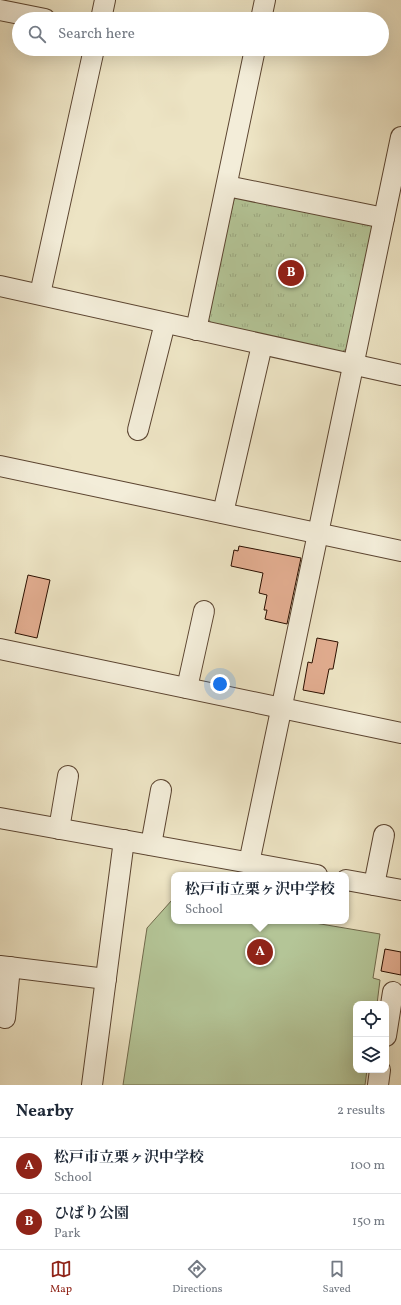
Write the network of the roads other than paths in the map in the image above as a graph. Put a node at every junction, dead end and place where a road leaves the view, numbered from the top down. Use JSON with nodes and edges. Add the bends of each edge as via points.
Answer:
{"nodes":[{"id":1,"x":105,"y":0,"type":"edge"},
{"id":2,"x":265,"y":0,"type":"edge"},
{"id":3,"x":0,"y":10,"type":"edge"},
{"id":4,"x":12,"y":12,"type":"edge"},
{"id":5,"x":102,"y":12,"type":"edge"},
{"id":6,"x":263,"y":12,"type":"edge"},
{"id":7,"x":92,"y":56,"type":"edge"},
{"id":8,"x":254,"y":56,"type":"edge"},
{"id":9,"x":401,"y":137,"type":"edge"},
{"id":10,"x":227,"y":186,"type":"junction"},
{"id":11,"x":384,"y":218,"type":"junction"},
{"id":12,"x":0,"y":286,"type":"edge"},
{"id":13,"x":40,"y":294,"type":"junction"},
{"id":14,"x":165,"y":323,"type":"junction"},
{"id":15,"x":196,"y":330,"type":"junction"},
{"id":16,"x":262,"y":345,"type":"junction"},
{"id":17,"x":353,"y":366,"type":"junction"},
{"id":18,"x":401,"y":375,"type":"edge"},
{"id":19,"x":138,"y":430,"type":"dead end"},
{"id":20,"x":0,"y":466,"type":"edge"},
{"id":21,"x":223,"y":513,"type":"junction"},
{"id":22,"x":318,"y":533,"type":"junction"},
{"id":23,"x":401,"y":551,"type":"edge"},
{"id":24,"x":204,"y":611,"type":"dead end"},
{"id":25,"x":0,"y":649,"type":"edge"},
{"id":26,"x":187,"y":688,"type":"junction"},
{"id":27,"x":282,"y":708,"type":"junction"},
{"id":28,"x":401,"y":733,"type":"edge"},
{"id":29,"x":68,"y":776,"type":"dead end"},
{"id":30,"x":161,"y":790,"type":"dead end"},
{"id":31,"x":0,"y":818,"type":"edge"},
{"id":32,"x":60,"y":828,"type":"junction"},
{"id":33,"x":384,"y":835,"type":"dead end"},
{"id":34,"x":124,"y":840,"type":"junction"},
{"id":35,"x":151,"y":845,"type":"junction"},
{"id":36,"x":250,"y":863,"type":"junction"},
{"id":37,"x":300,"y":872,"type":"edge"},
{"id":38,"x":349,"y":881,"type":"edge"},
{"id":39,"x":374,"y":885,"type":"junction"},
{"id":40,"x":401,"y":890,"type":"edge"},
{"id":41,"x":5,"y":966,"type":"edge"},
{"id":42,"x":106,"y":980,"type":"junction"},
{"id":43,"x":393,"y":992,"type":"dead end"},
{"id":44,"x":389,"y":1017,"type":"edge"},
{"id":45,"x":5,"y":1018,"type":"dead end"},
{"id":46,"x":380,"y":1073,"type":"edge"},
{"id":47,"x":92,"y":1085,"type":"edge"},
{"id":48,"x":378,"y":1085,"type":"edge"}],
"edges":[{"from":1,"to":5,"type":"street"},
{"from":2,"to":6,"type":"street"},
{"from":3,"to":4,"type":"street"},
{"from":7,"to":13,"type":"street"},
{"from":8,"to":10,"type":"street"},
{"from":9,"to":11,"type":"street"},
{"from":10,"to":11,"type":"street"},
{"from":10,"to":15,"type":"street"},
{"from":11,"to":17,"type":"street"},
{"from":12,"to":13,"type":"street"},
{"from":13,"to":14,"type":"street"},
{"from":14,"to":15,"type":"street"},
{"from":14,"to":19,"type":"street"},
{"from":15,"to":16,"type":"street"},
{"from":16,"to":17,"type":"street"},
{"from":16,"to":21,"type":"street"},
{"from":17,"to":18,"type":"street"},
{"from":17,"to":22,"type":"street"},
{"from":20,"to":21,"type":"street"},
{"from":21,"to":22,"type":"street"},
{"from":22,"to":23,"type":"street"},
{"from":22,"to":27,"type":"street"},
{"from":24,"to":26,"type":"street"},
{"from":25,"to":26,"type":"street"},
{"from":26,"to":27,"type":"street"},
{"from":27,"to":28,"type":"street"},
{"from":27,"to":36,"type":"street"},
{"from":29,"to":32,"type":"street"},
{"from":30,"to":35,"type":"street"},
{"from":31,"to":32,"type":"street"},
{"from":32,"to":34,"type":"street"},
{"from":33,"to":39,"type":"street"},
{"from":34,"to":35,"type":"street"},
{"from":34,"to":42,"type":"street"},
{"from":35,"to":36,"type":"street"},
{"from":36,"to":37,"type":"street"},
{"from":38,"to":39,"type":"street"},
{"from":39,"to":40,"type":"street"},
{"from":41,"to":42,"type":"street"},
{"from":41,"to":45,"type":"street"},
{"from":42,"to":47,"type":"street"},
{"from":43,"to":44,"type":"street"},
{"from":46,"to":48,"type":"street"}]}
